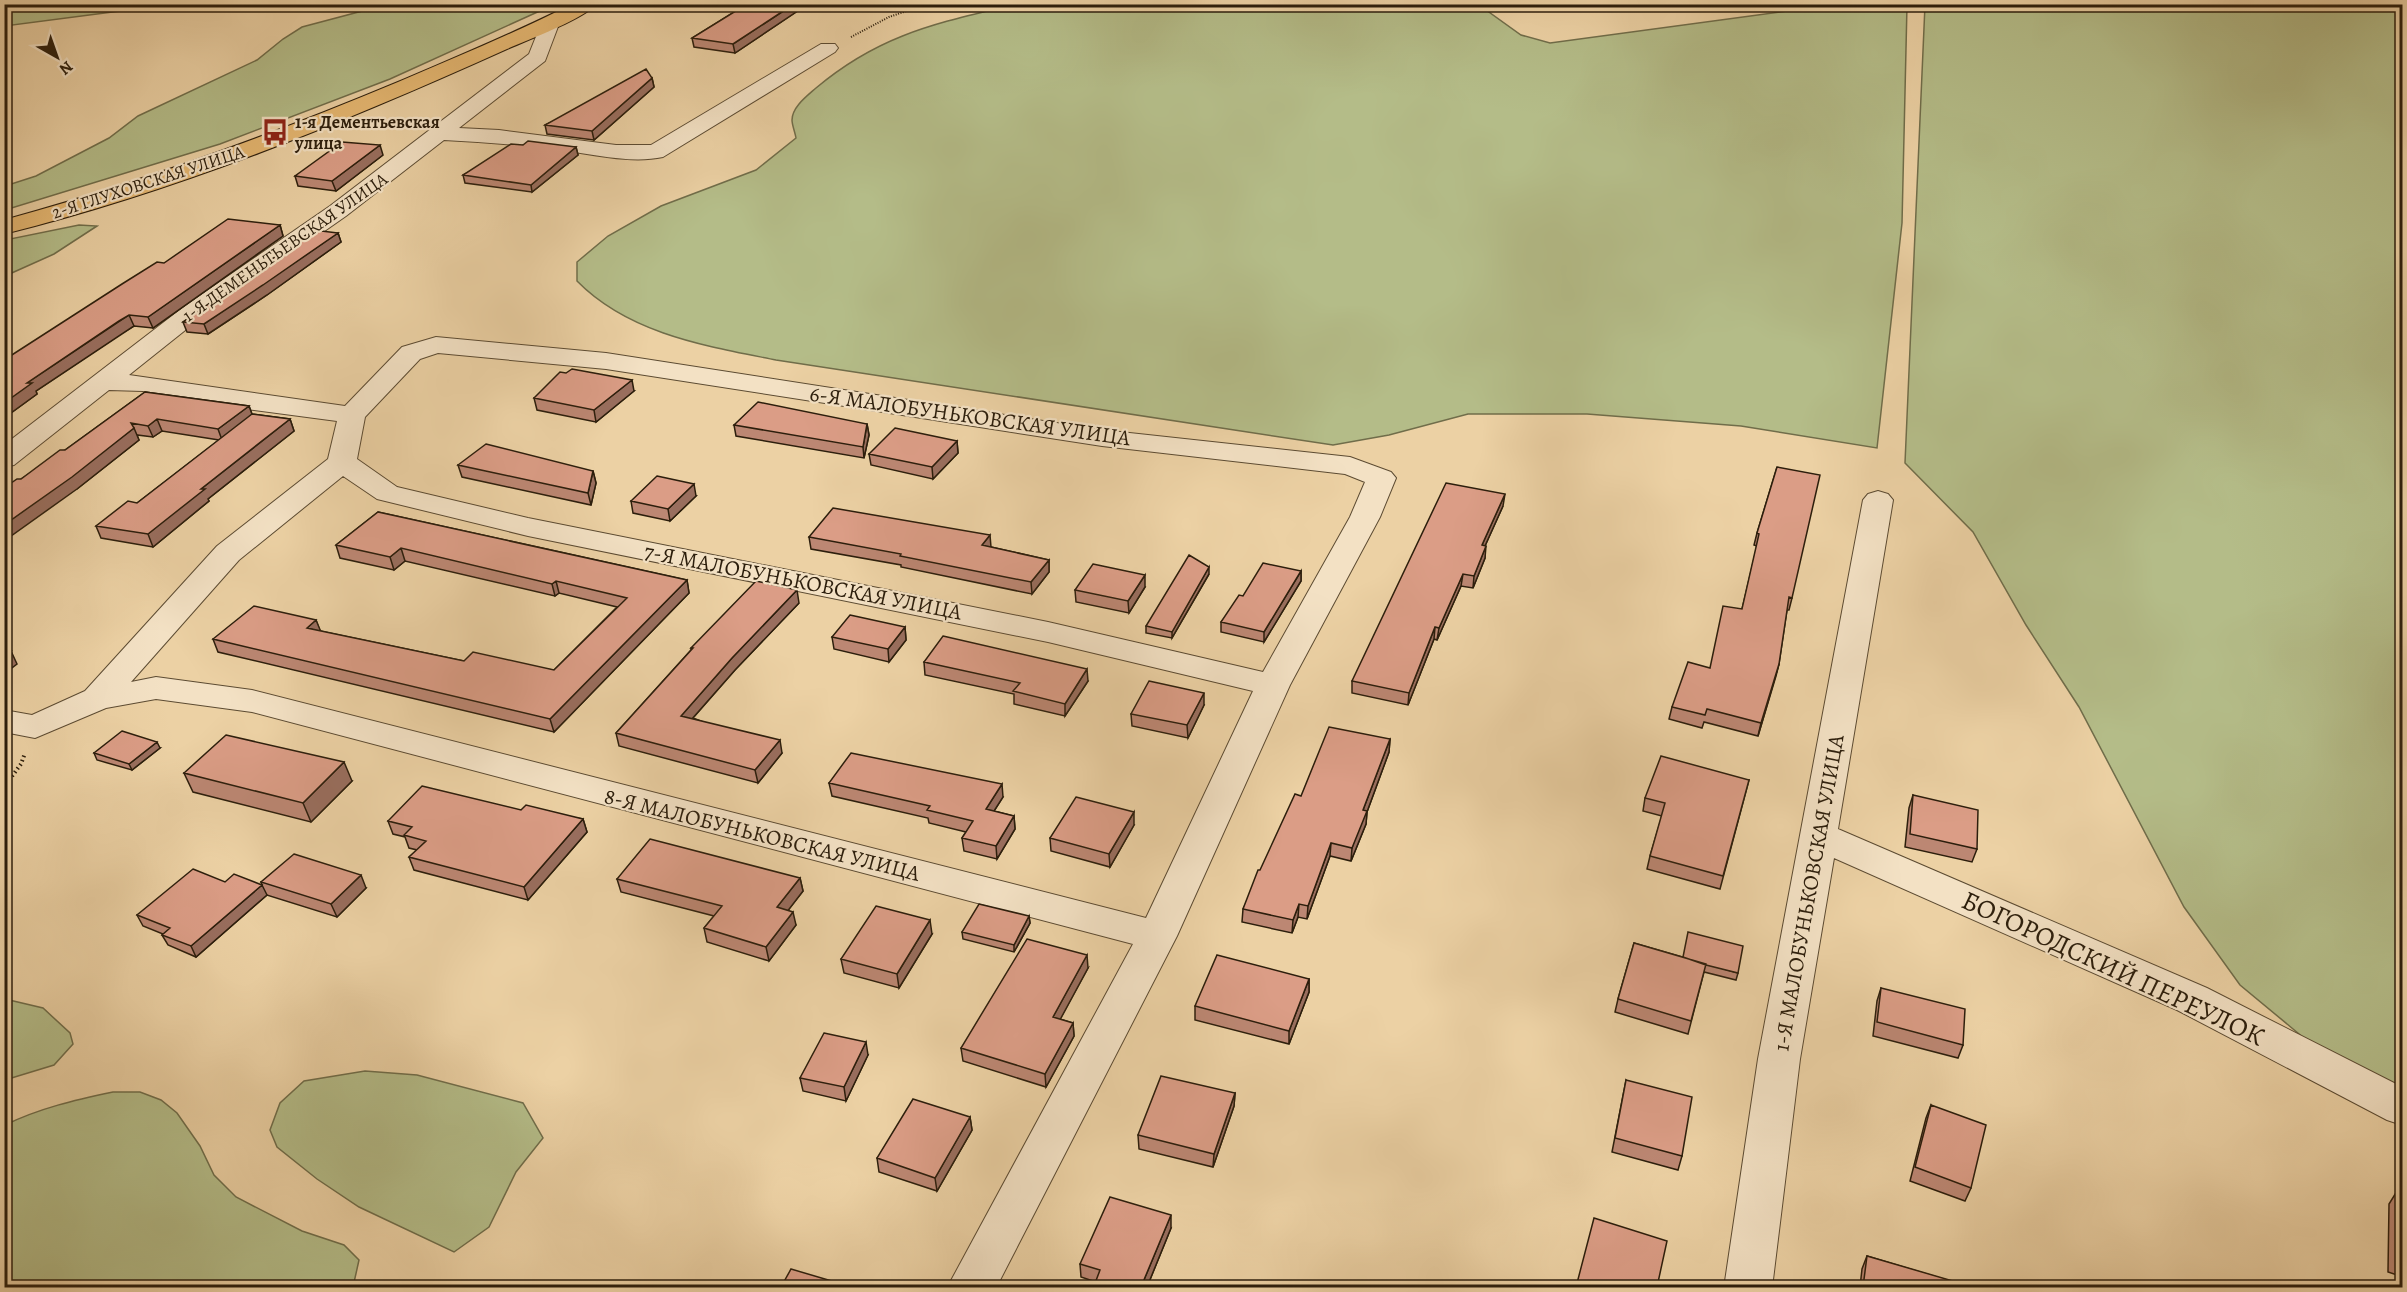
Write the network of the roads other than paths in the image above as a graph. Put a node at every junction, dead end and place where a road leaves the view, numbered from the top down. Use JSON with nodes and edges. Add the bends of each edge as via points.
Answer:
{"nodes":[{"id":1,"x":587,"y":4,"type":"edge"},
{"id":2,"x":550,"y":24,"type":"junction"},
{"id":3,"x":828,"y":48,"type":"road end"},
{"id":4,"x":438,"y":133,"type":"junction"},
{"id":5,"x":4,"y":226,"type":"edge"},
{"id":6,"x":105,"y":382,"type":"junction"},
{"id":7,"x":352,"y":415,"type":"junction"},
{"id":8,"x":4,"y":459,"type":"edge"},
{"id":9,"x":342,"y":462,"type":"junction"},
{"id":10,"x":1878,"y":500,"type":"dead end"},
{"id":11,"x":1273,"y":685,"type":"junction"},
{"id":12,"x":97,"y":699,"type":"junction"},
{"id":13,"x":4,"y":721,"type":"edge"},
{"id":14,"x":1819,"y":836,"type":"junction"},
{"id":15,"x":1157,"y":936,"type":"junction"},
{"id":16,"x":2403,"y":1107,"type":"edge"},
{"id":17,"x":971,"y":1287,"type":"edge"},
{"id":18,"x":1748,"y":1287,"type":"edge"}],
"edges":[{"from":1,"to":2,"type":"highway","name":"2-Я ГЛУХОВСКАЯ УЛИЦА"},
{"from":2,"to":4,"type":"street","name":"1-Я ДЕМЕНЬТЬЕВСКАЯ УЛИЦА","via":[[538,57]]},
{"from":2,"to":5,"type":"highway","name":"2-Я ГЛУХОВСКАЯ УЛИЦА","via":[[256,147],[148,185]]},
{"from":3,"to":4,"type":"street","via":[[655,152],[616,152],[499,136]]},
{"from":4,"to":6,"type":"street","name":"1-Я ДЕМЕНЬТЬЕВСКАЯ УЛИЦА","via":[[338,211],[194,310]]},
{"from":6,"to":7,"type":"street","via":[[143,383]]},
{"from":6,"to":8,"type":"street","name":"1-Я ДЕМЕНЬТЬЕВСКАЯ УЛИЦА"},
{"from":7,"to":9,"type":"street"},
{"from":7,"to":11,"type":"street","name":"6-Я МАЛОБУНЬКОВСКАЯ УЛИЦА","via":[[411,354],[436,345],[606,361],[1102,438],[1350,466],[1381,478],[1365,517]]},
{"from":9,"to":11,"type":"street","name":"7-Я МАЛОБУНЬКОВСКАЯ УЛИЦА","via":[[387,493]]},
{"from":9,"to":12,"type":"street","via":[[228,553]]},
{"from":10,"to":14,"type":"street","name":"1-Я МАЛОБУНЬКОВСКАЯ УЛИЦА"},
{"from":11,"to":15,"type":"street"},
{"from":12,"to":13,"type":"street","via":[[35,727]]},
{"from":12,"to":15,"type":"street","name":"8-Я МАЛОБУНЬКОВСКАЯ УЛИЦА","via":[[156,688],[252,701]]},
{"from":14,"to":16,"type":"street","name":"БОГОРОДСКИЙ ПЕРЕУЛОК","via":[[2192,999]]},
{"from":14,"to":18,"type":"street","name":"1-Я МАЛОБУНЬКОВСКАЯ УЛИЦА","via":[[1779,1059]]},
{"from":15,"to":17,"type":"street"}]}
